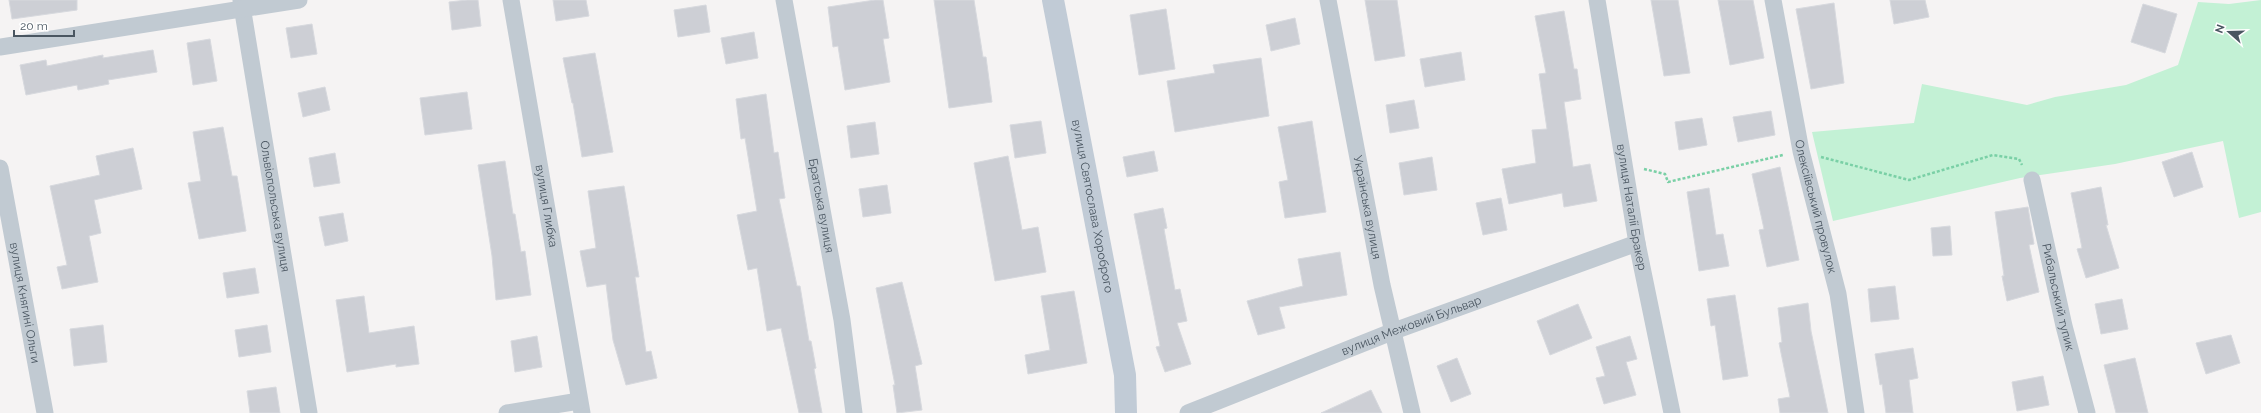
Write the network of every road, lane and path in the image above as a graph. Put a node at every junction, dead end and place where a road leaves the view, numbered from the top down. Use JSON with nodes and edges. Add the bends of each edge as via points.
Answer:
{"nodes":[{"id":1,"x":299,"y":0,"type":"edge"},
{"id":2,"x":511,"y":0,"type":"edge"},
{"id":3,"x":784,"y":0,"type":"edge"},
{"id":4,"x":1053,"y":0,"type":"edge"},
{"id":5,"x":1328,"y":0,"type":"edge"},
{"id":6,"x":1597,"y":0,"type":"edge"},
{"id":7,"x":1773,"y":0,"type":"edge"},
{"id":8,"x":242,"y":5,"type":"edge"},
{"id":9,"x":0,"y":47,"type":"edge"},
{"id":10,"x":1801,"y":151,"type":"junction"},
{"id":11,"x":1623,"y":157,"type":"junction"},
{"id":12,"x":0,"y":168,"type":"edge"},
{"id":13,"x":2032,"y":180,"type":"joint"},
{"id":14,"x":1637,"y":243,"type":"junction"},
{"id":15,"x":1394,"y":331,"type":"junction"},
{"id":16,"x":581,"y":407,"type":"edge"},
{"id":17,"x":45,"y":413,"type":"edge"},
{"id":18,"x":309,"y":413,"type":"edge"},
{"id":19,"x":507,"y":413,"type":"edge"},
{"id":20,"x":854,"y":413,"type":"edge"},
{"id":21,"x":1126,"y":413,"type":"edge"},
{"id":22,"x":1188,"y":413,"type":"edge"},
{"id":23,"x":1412,"y":413,"type":"edge"},
{"id":24,"x":1672,"y":413,"type":"edge"},
{"id":25,"x":1856,"y":413,"type":"edge"},
{"id":26,"x":2087,"y":413,"type":"edge"}],
"edges":[{"from":1,"to":8,"type":"street"},
{"from":2,"to":16,"type":"street","name":"вулиця Глибка"},
{"from":3,"to":20,"type":"street","name":"Братська вулиця","via":[[842,320]]},
{"from":4,"to":21,"type":"street","name":"вулиця Святослава Хороброго","via":[[1125,375]]},
{"from":5,"to":15,"type":"street","name":"Українська вулиця","via":[[1382,286]]},
{"from":6,"to":11,"type":"street","name":"вулиця Наталії Бракер"},
{"from":7,"to":10,"type":"street","name":"Олексіївський провулок"},
{"from":8,"to":9,"type":"street"},
{"from":8,"to":18,"type":"street","name":"Ольвіопольська вулиця"},
{"from":10,"to":11,"type":"path","via":[[1668,182],[1665,174],[1647,171]]},
{"from":10,"to":13,"type":"path","via":[[1909,180],[1993,155],[2019,160]]},
{"from":10,"to":25,"type":"street","name":"Олексіївський провулок","via":[[1838,294]]},
{"from":11,"to":14,"type":"street","name":"вулиця Наталії Бракер"},
{"from":12,"to":17,"type":"street","name":"вулиця Княгині Ольги"},
{"from":13,"to":26,"type":"street","name":"Рибальський тупик","via":[[2064,326]]},
{"from":14,"to":15,"type":"street","name":"вулиця Межовий Бульвар"},
{"from":14,"to":24,"type":"street","name":"вулиця Наталії Бракер"},
{"from":15,"to":22,"type":"street","name":"вулиця Межовий Бульвар"},
{"from":15,"to":23,"type":"street","name":"Українська вулиця"},
{"from":16,"to":19,"type":"street"}]}
